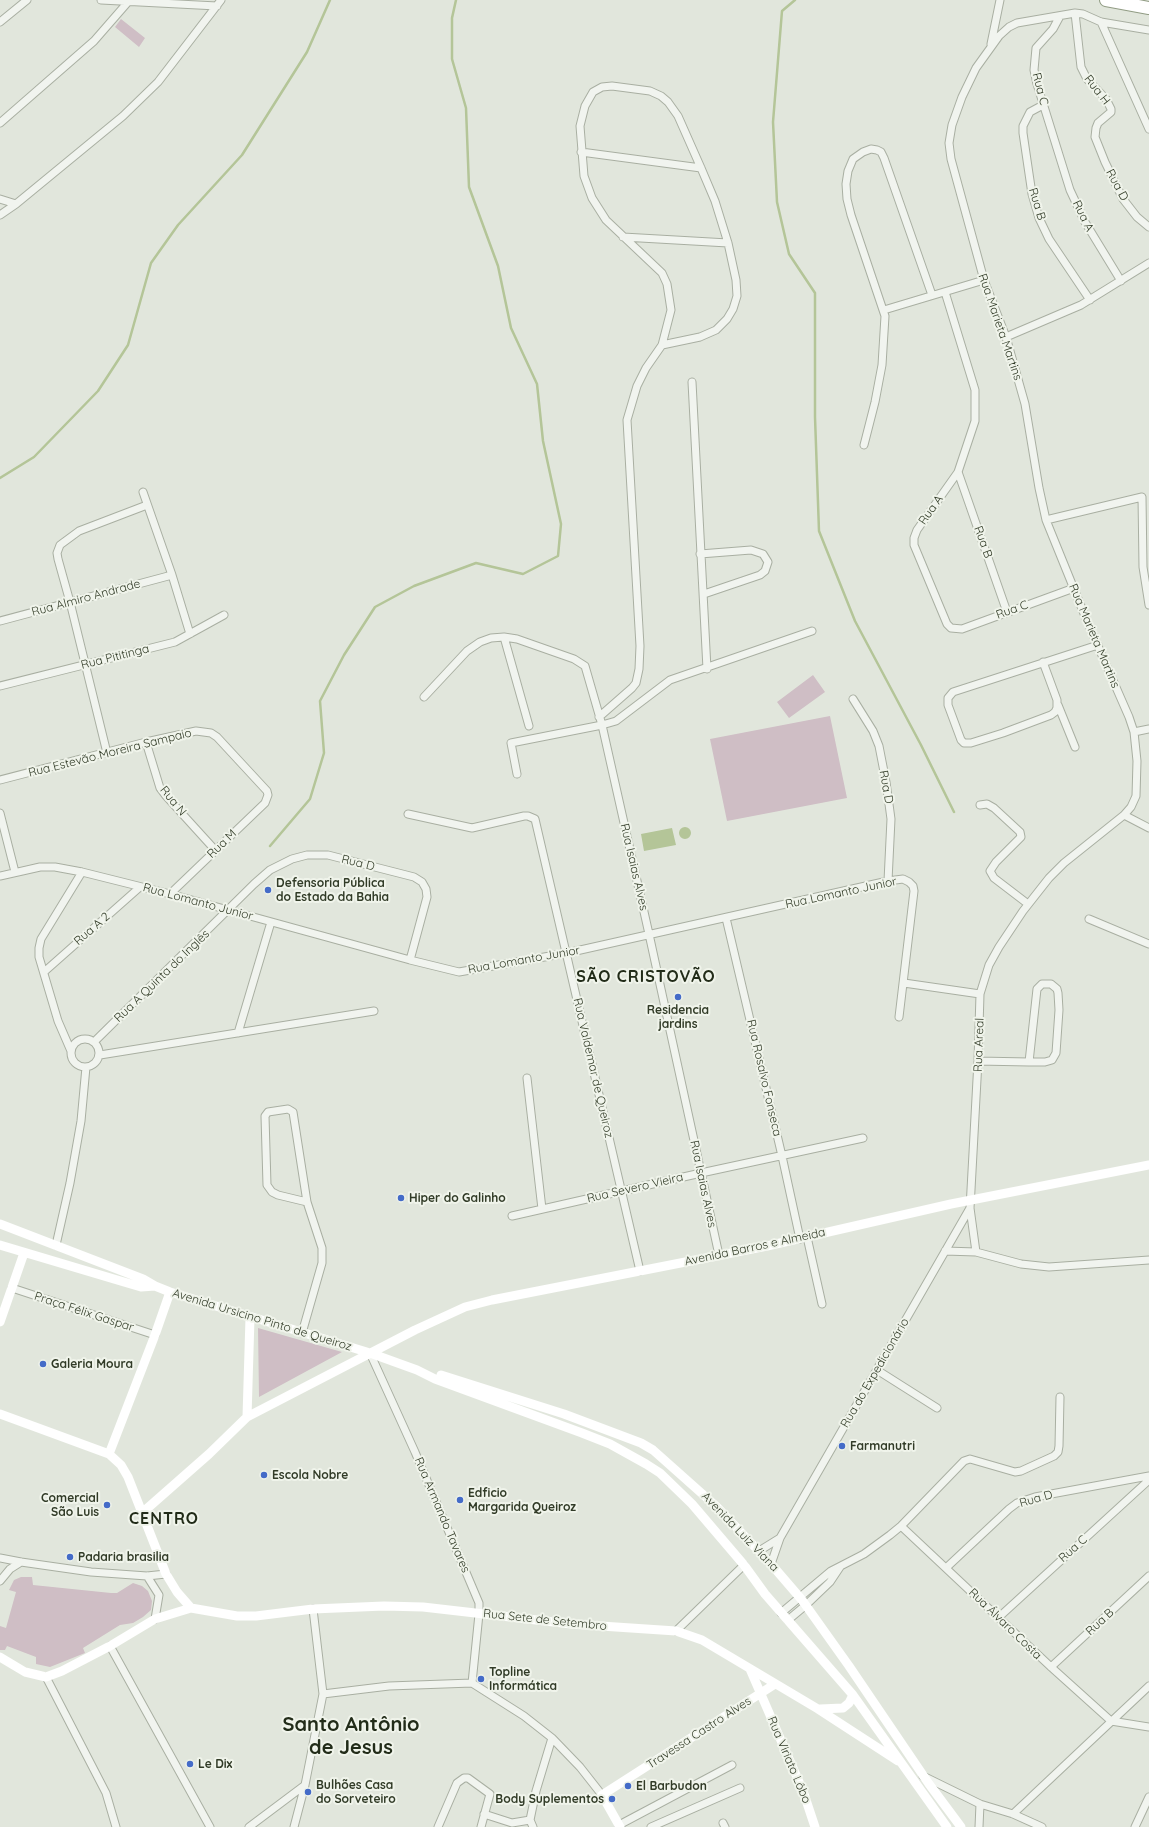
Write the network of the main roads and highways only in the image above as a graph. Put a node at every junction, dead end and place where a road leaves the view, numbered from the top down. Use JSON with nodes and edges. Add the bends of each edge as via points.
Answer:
{"nodes":[{"id":1,"x":1106,"y":0,"type":"edge"},
{"id":2,"x":1149,"y":8,"type":"edge"}],
"edges":[{"from":1,"to":2,"type":"highway"}]}
